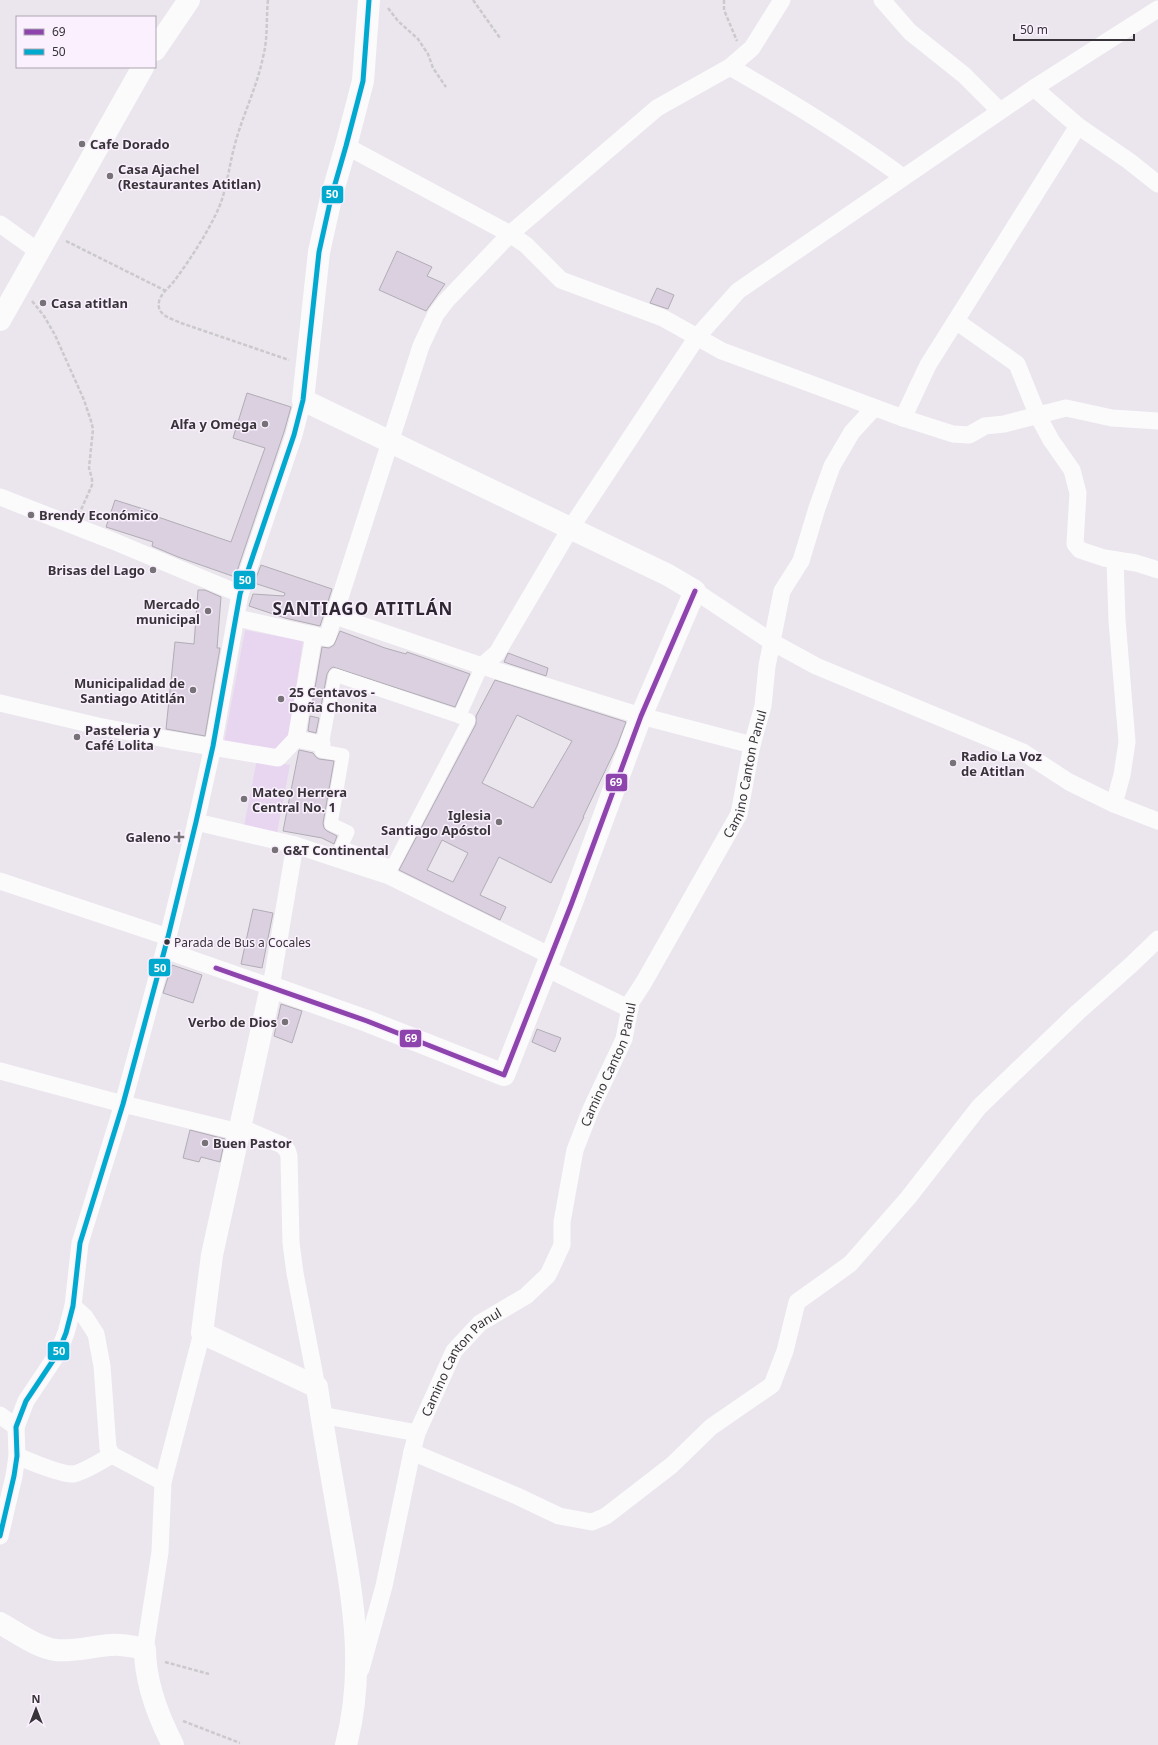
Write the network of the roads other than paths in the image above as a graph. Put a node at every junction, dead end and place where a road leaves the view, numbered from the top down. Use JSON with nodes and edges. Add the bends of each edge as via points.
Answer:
{"nodes":[{"id":1,"x":189,"y":0,"type":"edge"},
{"id":2,"x":782,"y":0,"type":"edge"},
{"id":3,"x":882,"y":0,"type":"edge"},
{"id":4,"x":1153,"y":0,"type":"edge"},
{"id":5,"x":378,"y":3,"type":"edge"},
{"id":6,"x":1158,"y":6,"type":"edge"},
{"id":7,"x":1158,"y":9,"type":"edge"},
{"id":8,"x":156,"y":49,"type":"edge"},
{"id":9,"x":730,"y":67,"type":"junction"},
{"id":10,"x":142,"y":68,"type":"edge"},
{"id":11,"x":1034,"y":88,"type":"junction"},
{"id":12,"x":1000,"y":111,"type":"junction"},
{"id":13,"x":1078,"y":126,"type":"junction"},
{"id":14,"x":346,"y":146,"type":"junction"},
{"id":15,"x":903,"y":177,"type":"junction"},
{"id":16,"x":1158,"y":184,"type":"edge"},
{"id":17,"x":0,"y":224,"type":"edge"},
{"id":18,"x":510,"y":234,"type":"junction"},
{"id":19,"x":39,"y":252,"type":"junction"},
{"id":20,"x":0,"y":320,"type":"edge"},
{"id":21,"x":956,"y":321,"type":"junction"},
{"id":22,"x":697,"y":338,"type":"junction"},
{"id":23,"x":303,"y":400,"type":"junction"},
{"id":24,"x":874,"y":408,"type":"junction"},
{"id":25,"x":1038,"y":416,"type":"junction"},
{"id":26,"x":904,"y":418,"type":"junction"},
{"id":27,"x":1158,"y":421,"type":"edge"},
{"id":28,"x":391,"y":443,"type":"junction"},
{"id":29,"x":0,"y":497,"type":"edge"},
{"id":30,"x":570,"y":529,"type":"junction"},
{"id":31,"x":1115,"y":560,"type":"junction"},
{"id":32,"x":1158,"y":570,"type":"edge"},
{"id":33,"x":695,"y":591,"type":"junction"},
{"id":34,"x":240,"y":594,"type":"junction"},
{"id":35,"x":335,"y":616,"type":"junction"},
{"id":36,"x":237,"y":618,"type":"junction"},
{"id":37,"x":314,"y":636,"type":"junction"},
{"id":38,"x":772,"y":642,"type":"junction"},
{"id":39,"x":482,"y":666,"type":"junction"},
{"id":40,"x":0,"y":703,"type":"edge"},
{"id":41,"x":459,"y":716,"type":"junction"},
{"id":42,"x":641,"y":716,"type":"junction"},
{"id":43,"x":296,"y":739,"type":"junction"},
{"id":44,"x":322,"y":744,"type":"junction"},
{"id":45,"x":752,"y":745,"type":"junction"},
{"id":46,"x":213,"y":746,"type":"junction"},
{"id":47,"x":1114,"y":804,"type":"junction"},
{"id":48,"x":1158,"y":821,"type":"edge"},
{"id":49,"x":196,"y":822,"type":"junction"},
{"id":50,"x":295,"y":845,"type":"junction"},
{"id":51,"x":0,"y":881,"type":"edge"},
{"id":52,"x":1158,"y":939,"type":"edge"},
{"id":53,"x":167,"y":944,"type":"junction"},
{"id":54,"x":548,"y":962,"type":"junction"},
{"id":55,"x":271,"y":987,"type":"junction"},
{"id":56,"x":630,"y":1010,"type":"junction"},
{"id":57,"x":0,"y":1072,"type":"edge"},
{"id":58,"x":123,"y":1104,"type":"junction"},
{"id":59,"x":239,"y":1129,"type":"junction"},
{"id":60,"x":73,"y":1306,"type":"junction"},
{"id":61,"x":202,"y":1333,"type":"junction"},
{"id":62,"x":317,"y":1387,"type":"junction"},
{"id":63,"x":321,"y":1414,"type":"junction"},
{"id":64,"x":0,"y":1415,"type":"edge"},
{"id":65,"x":16,"y":1427,"type":"junction"},
{"id":66,"x":417,"y":1433,"type":"junction"},
{"id":67,"x":412,"y":1452,"type":"junction"},
{"id":68,"x":112,"y":1455,"type":"junction"},
{"id":69,"x":17,"y":1456,"type":"junction"},
{"id":70,"x":163,"y":1482,"type":"junction"},
{"id":71,"x":0,"y":1536,"type":"edge"},
{"id":72,"x":0,"y":1623,"type":"edge"},
{"id":73,"x":145,"y":1652,"type":"junction"},
{"id":74,"x":356,"y":1686,"type":"junction"},
{"id":75,"x":173,"y":1745,"type":"edge"},
{"id":76,"x":346,"y":1745,"type":"edge"}],
"edges":[{"from":1,"to":8,"type":"main road"},
{"from":2,"to":9,"type":"street","via":[[752,48]]},
{"from":3,"to":12,"type":"street","via":[[910,32],[964,75]]},
{"from":4,"to":6,"type":"street"},
{"from":5,"to":14,"type":"main road","via":[[363,81]]},
{"from":7,"to":11,"type":"street"},
{"from":9,"to":15,"type":"street","via":[[789,101]]},
{"from":9,"to":18,"type":"street","via":[[657,108]]},
{"from":10,"to":19,"type":"main road"},
{"from":11,"to":12,"type":"street"},
{"from":11,"to":13,"type":"street"},
{"from":12,"to":15,"type":"street"},
{"from":13,"to":16,"type":"street"},
{"from":13,"to":21,"type":"street"},
{"from":14,"to":18,"type":"street"},
{"from":14,"to":23,"type":"main road","via":[[319,252]]},
{"from":15,"to":22,"type":"street","via":[[738,291]]},
{"from":17,"to":19,"type":"street"},
{"from":18,"to":22,"type":"street","via":[[526,245],[561,280],[663,318]]},
{"from":18,"to":28,"type":"street","via":[[436,314],[421,346]]},
{"from":19,"to":20,"type":"main road"},
{"from":21,"to":25,"type":"street","via":[[1017,364]]},
{"from":21,"to":26,"type":"street","via":[[928,365]]},
{"from":22,"to":24,"type":"street","via":[[722,351]]},
{"from":22,"to":30,"type":"street"},
{"from":23,"to":28,"type":"main road"},
{"from":23,"to":34,"type":"street","via":[[294,435]]},
{"from":24,"to":26,"type":"street"},
{"from":24,"to":38,"type":"street","name":"Camino Canton Panul","via":[[852,432],[832,466],[801,561],[782,591]]},
{"from":25,"to":26,"type":"street","via":[[985,426],[969,435],[953,434]]},
{"from":25,"to":27,"type":"street","via":[[1066,408],[1112,418]]},
{"from":25,"to":31,"type":"street","via":[[1072,470],[1078,493],[1075,544],[1080,550]]},
{"from":28,"to":30,"type":"main road"},
{"from":28,"to":35,"type":"street"},
{"from":29,"to":34,"type":"street"},
{"from":30,"to":33,"type":"main road"},
{"from":30,"to":39,"type":"street","via":[[497,653]]},
{"from":31,"to":32,"type":"street"},
{"from":31,"to":47,"type":"street","via":[[1127,742],[1124,767]]},
{"from":33,"to":38,"type":"street"},
{"from":33,"to":42,"type":"main road"},
{"from":34,"to":36,"type":"street"},
{"from":35,"to":37,"type":"street","via":[[327,638]]},
{"from":35,"to":39,"type":"street"},
{"from":36,"to":37,"type":"street"},
{"from":36,"to":46,"type":"street"},
{"from":37,"to":43,"type":"street"},
{"from":38,"to":45,"type":"street","name":"Camino Canton Panul","via":[[763,706]]},
{"from":38,"to":47,"type":"street","via":[[816,666],[1024,752],[1069,782]]},
{"from":39,"to":41,"type":"street"},
{"from":39,"to":42,"type":"street"},
{"from":40,"to":46,"type":"street","via":[[98,726]]},
{"from":41,"to":44,"type":"street","via":[[335,675]]},
{"from":41,"to":44,"type":"street","via":[[469,720],[392,867],[341,847],[348,832],[331,824],[342,755],[321,751]]},
{"from":42,"to":45,"type":"street"},
{"from":42,"to":54,"type":"main road"},
{"from":43,"to":44,"type":"street"},
{"from":43,"to":46,"type":"street","via":[[278,758]]},
{"from":45,"to":56,"type":"street","name":"Camino Canton Panul","via":[[739,814],[631,1002]]},
{"from":46,"to":49,"type":"street"},
{"from":47,"to":48,"type":"street"},
{"from":49,"to":50,"type":"street"},
{"from":49,"to":53,"type":"street"},
{"from":50,"to":54,"type":"street","via":[[389,876]]},
{"from":50,"to":55,"type":"street"},
{"from":51,"to":53,"type":"street"},
{"from":52,"to":67,"type":"street","via":[[979,1108],[908,1198],[850,1264],[797,1302],[772,1385],[710,1427],[672,1465],[606,1516],[592,1522],[559,1516]]},
{"from":53,"to":55,"type":"street"},
{"from":53,"to":58,"type":"street"},
{"from":54,"to":55,"type":"main road","via":[[504,1075],[367,1021]]},
{"from":54,"to":56,"type":"street"},
{"from":55,"to":59,"type":"main road"},
{"from":56,"to":66,"type":"street","name":"Camino Canton Panul","via":[[624,1039],[575,1150],[562,1222],[562,1245],[548,1275],[526,1296],[480,1323],[454,1350]]},
{"from":57,"to":58,"type":"street"},
{"from":58,"to":59,"type":"street"},
{"from":58,"to":60,"type":"street","via":[[80,1244]]},
{"from":59,"to":61,"type":"main road","via":[[212,1255]]},
{"from":59,"to":62,"type":"street","via":[[282,1145],[289,1156],[291,1244]]},
{"from":60,"to":65,"type":"street","via":[[63,1344],[26,1401]]},
{"from":60,"to":68,"type":"street","via":[[85,1316],[96,1334],[102,1366],[108,1448]]},
{"from":61,"to":62,"type":"main road"},
{"from":61,"to":70,"type":"street"},
{"from":62,"to":63,"type":"main road"},
{"from":63,"to":66,"type":"street"},
{"from":63,"to":74,"type":"main road","via":[[353,1596]]},
{"from":64,"to":65,"type":"street"},
{"from":65,"to":69,"type":"street"},
{"from":66,"to":67,"type":"street","name":"Camino Canton Panul"},
{"from":67,"to":74,"type":"street","name":"Camino Canton Panul","via":[[384,1586]]},
{"from":68,"to":69,"type":"street","via":[[94,1466],[73,1474]]},
{"from":68,"to":70,"type":"street"},
{"from":69,"to":71,"type":"street"},
{"from":70,"to":73,"type":"street","via":[[160,1552]]},
{"from":72,"to":73,"type":"main road","via":[[54,1650],[124,1645]]},
{"from":73,"to":75,"type":"main road","via":[[145,1664],[159,1716]]},
{"from":74,"to":76,"type":"main road"}]}
